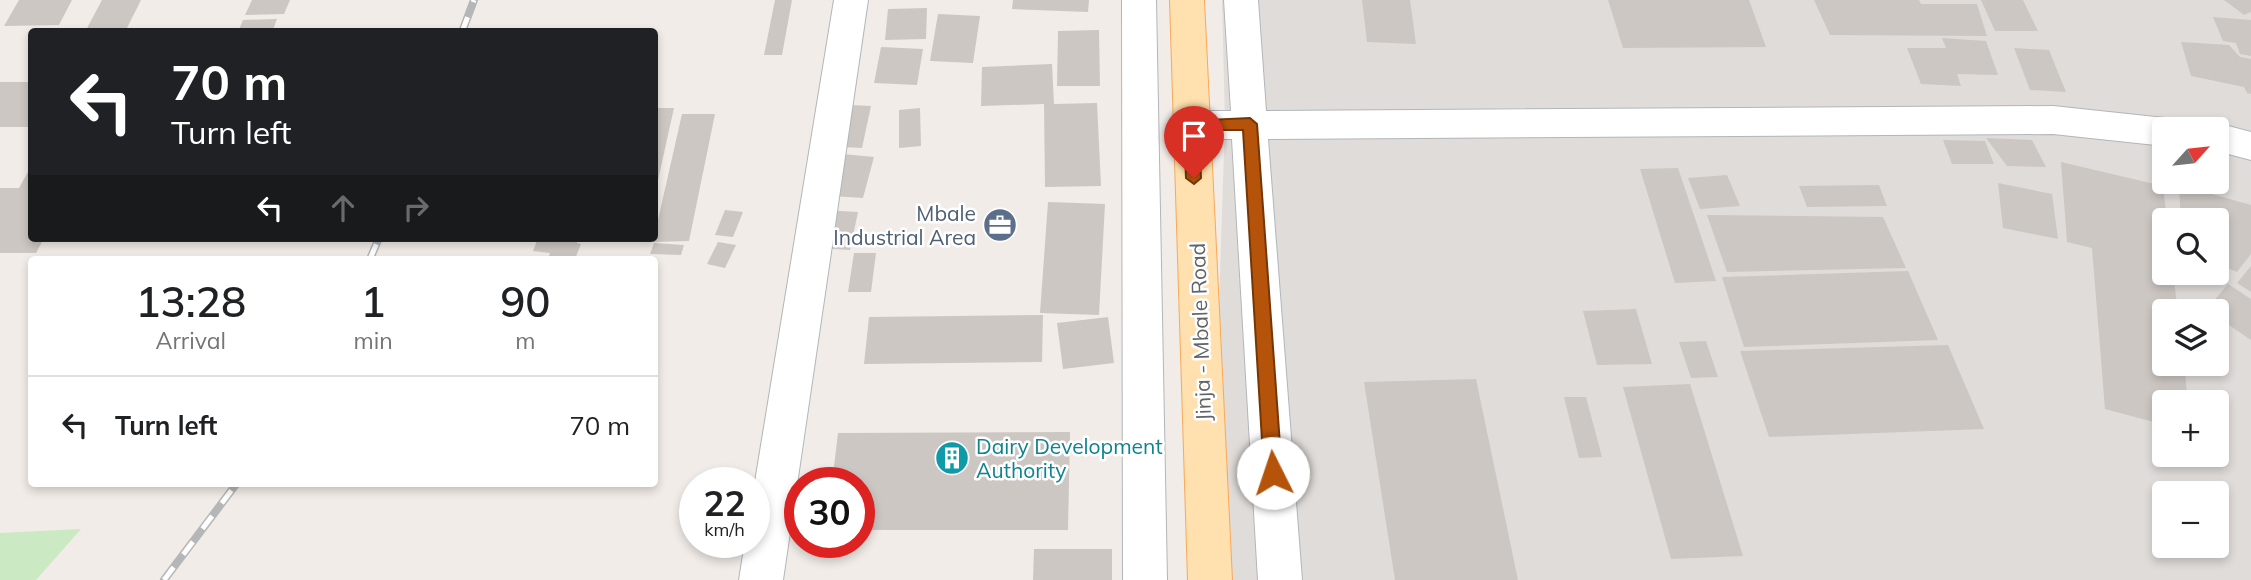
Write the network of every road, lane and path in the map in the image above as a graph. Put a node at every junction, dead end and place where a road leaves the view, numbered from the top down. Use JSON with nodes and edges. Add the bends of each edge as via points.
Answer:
{"nodes":[{"id":1,"x":851,"y":0,"type":"edge"},
{"id":2,"x":1139,"y":0,"type":"edge"},
{"id":3,"x":1187,"y":0,"type":"edge"},
{"id":4,"x":1241,"y":0,"type":"edge"},
{"id":5,"x":1250,"y":124,"type":"junction"},
{"id":6,"x":1191,"y":125,"type":"junction"},
{"id":7,"x":2152,"y":131,"type":"edge"},
{"id":8,"x":2230,"y":140,"type":"edge"},
{"id":9,"x":2251,"y":146,"type":"edge"},
{"id":10,"x":761,"y":580,"type":"edge"},
{"id":11,"x":1145,"y":580,"type":"edge"},
{"id":12,"x":1210,"y":580,"type":"edge"},
{"id":13,"x":1280,"y":580,"type":"edge"}],
"edges":[{"from":1,"to":10,"type":"street"},
{"from":2,"to":11,"type":"street"},
{"from":3,"to":6,"type":"main road","name":"Jinja - Mbale Road"},
{"from":4,"to":5,"type":"street"},
{"from":5,"to":6,"type":"street"},
{"from":5,"to":7,"type":"street","via":[[2053,120]]},
{"from":5,"to":13,"type":"street"},
{"from":6,"to":12,"type":"main road","name":"Jinja - Mbale Road"},
{"from":8,"to":9,"type":"street"}]}
